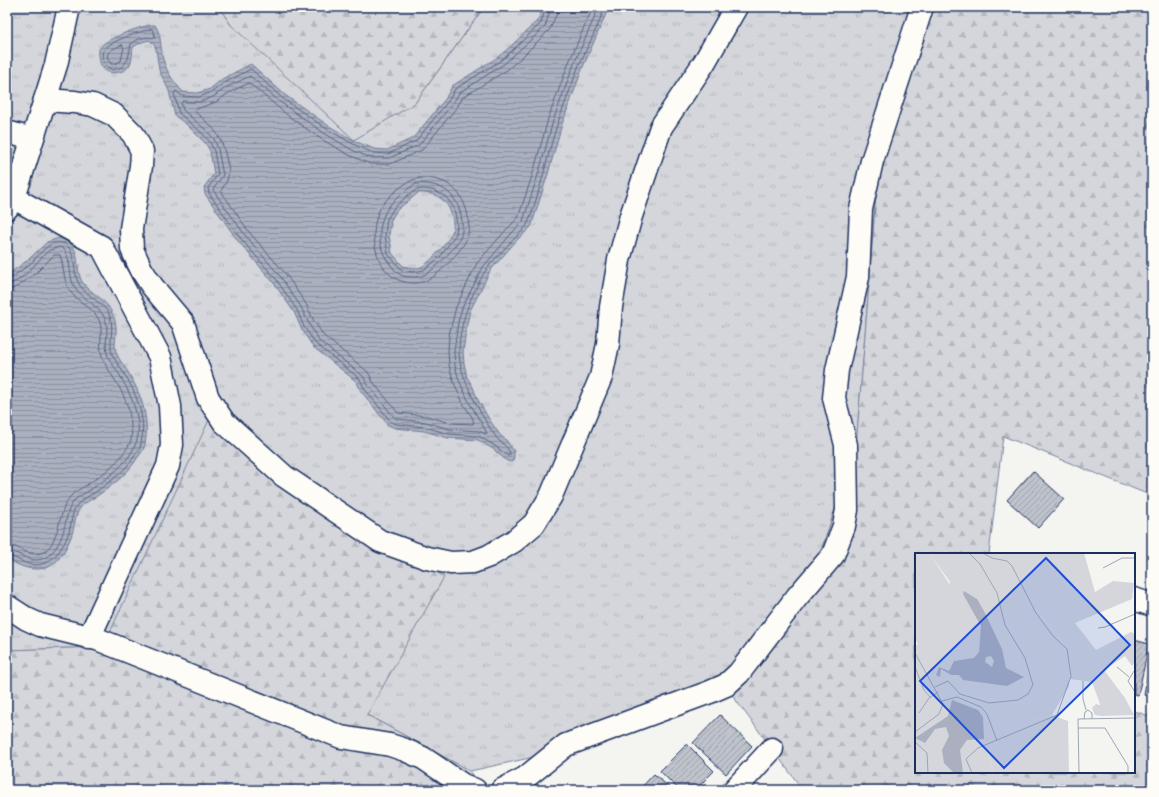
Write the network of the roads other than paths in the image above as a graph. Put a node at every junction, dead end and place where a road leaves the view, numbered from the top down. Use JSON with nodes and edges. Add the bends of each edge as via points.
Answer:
{"nodes":[{"id":1,"x":69,"y":7,"type":"edge"},
{"id":2,"x":736,"y":7,"type":"edge"},
{"id":3,"x":922,"y":7,"type":"edge"},
{"id":4,"x":45,"y":100,"type":"junction"},
{"id":5,"x":7,"y":132,"type":"edge"},
{"id":6,"x":32,"y":139,"type":"junction"},
{"id":7,"x":10,"y":203,"type":"edge"},
{"id":8,"x":102,"y":247,"type":"junction"},
{"id":9,"x":136,"y":258,"type":"junction"},
{"id":10,"x":1135,"y":600,"type":"edge"},
{"id":11,"x":1152,"y":605,"type":"edge"},
{"id":12,"x":7,"y":606,"type":"edge"},
{"id":13,"x":89,"y":638,"type":"junction"},
{"id":14,"x":772,"y":749,"type":"dead end"},
{"id":15,"x":475,"y":790,"type":"edge"},
{"id":16,"x":502,"y":790,"type":"edge"},
{"id":17,"x":734,"y":790,"type":"edge"}],
"edges":[{"from":1,"to":4,"type":"street"},
{"from":2,"to":9,"type":"street","via":[[704,63],[662,127],[631,216],[619,260],[601,377],[551,496],[534,524],[514,541],[489,556],[473,562],[451,563],[427,558],[380,541],[284,476],[224,422],[208,398],[183,324],[152,286]]},
{"from":3,"to":16,"type":"street","via":[[872,161],[861,209],[858,277],[837,370],[834,398],[846,445],[847,510],[833,554],[739,673],[726,685],[566,745],[525,778]]},
{"from":4,"to":6,"type":"street"},
{"from":4,"to":9,"type":"street","via":[[93,105],[114,115],[133,134],[142,151],[131,229],[132,249]]},
{"from":5,"to":6,"type":"street"},
{"from":6,"to":7,"type":"street"},
{"from":7,"to":8,"type":"street"},
{"from":8,"to":9,"type":"street"},
{"from":8,"to":13,"type":"street","via":[[160,357],[170,406],[172,445],[168,466]]},
{"from":10,"to":11,"type":"street"},
{"from":12,"to":13,"type":"street","via":[[40,625]]},
{"from":13,"to":15,"type":"street","via":[[341,737],[405,750]]},
{"from":14,"to":17,"type":"street"}]}
